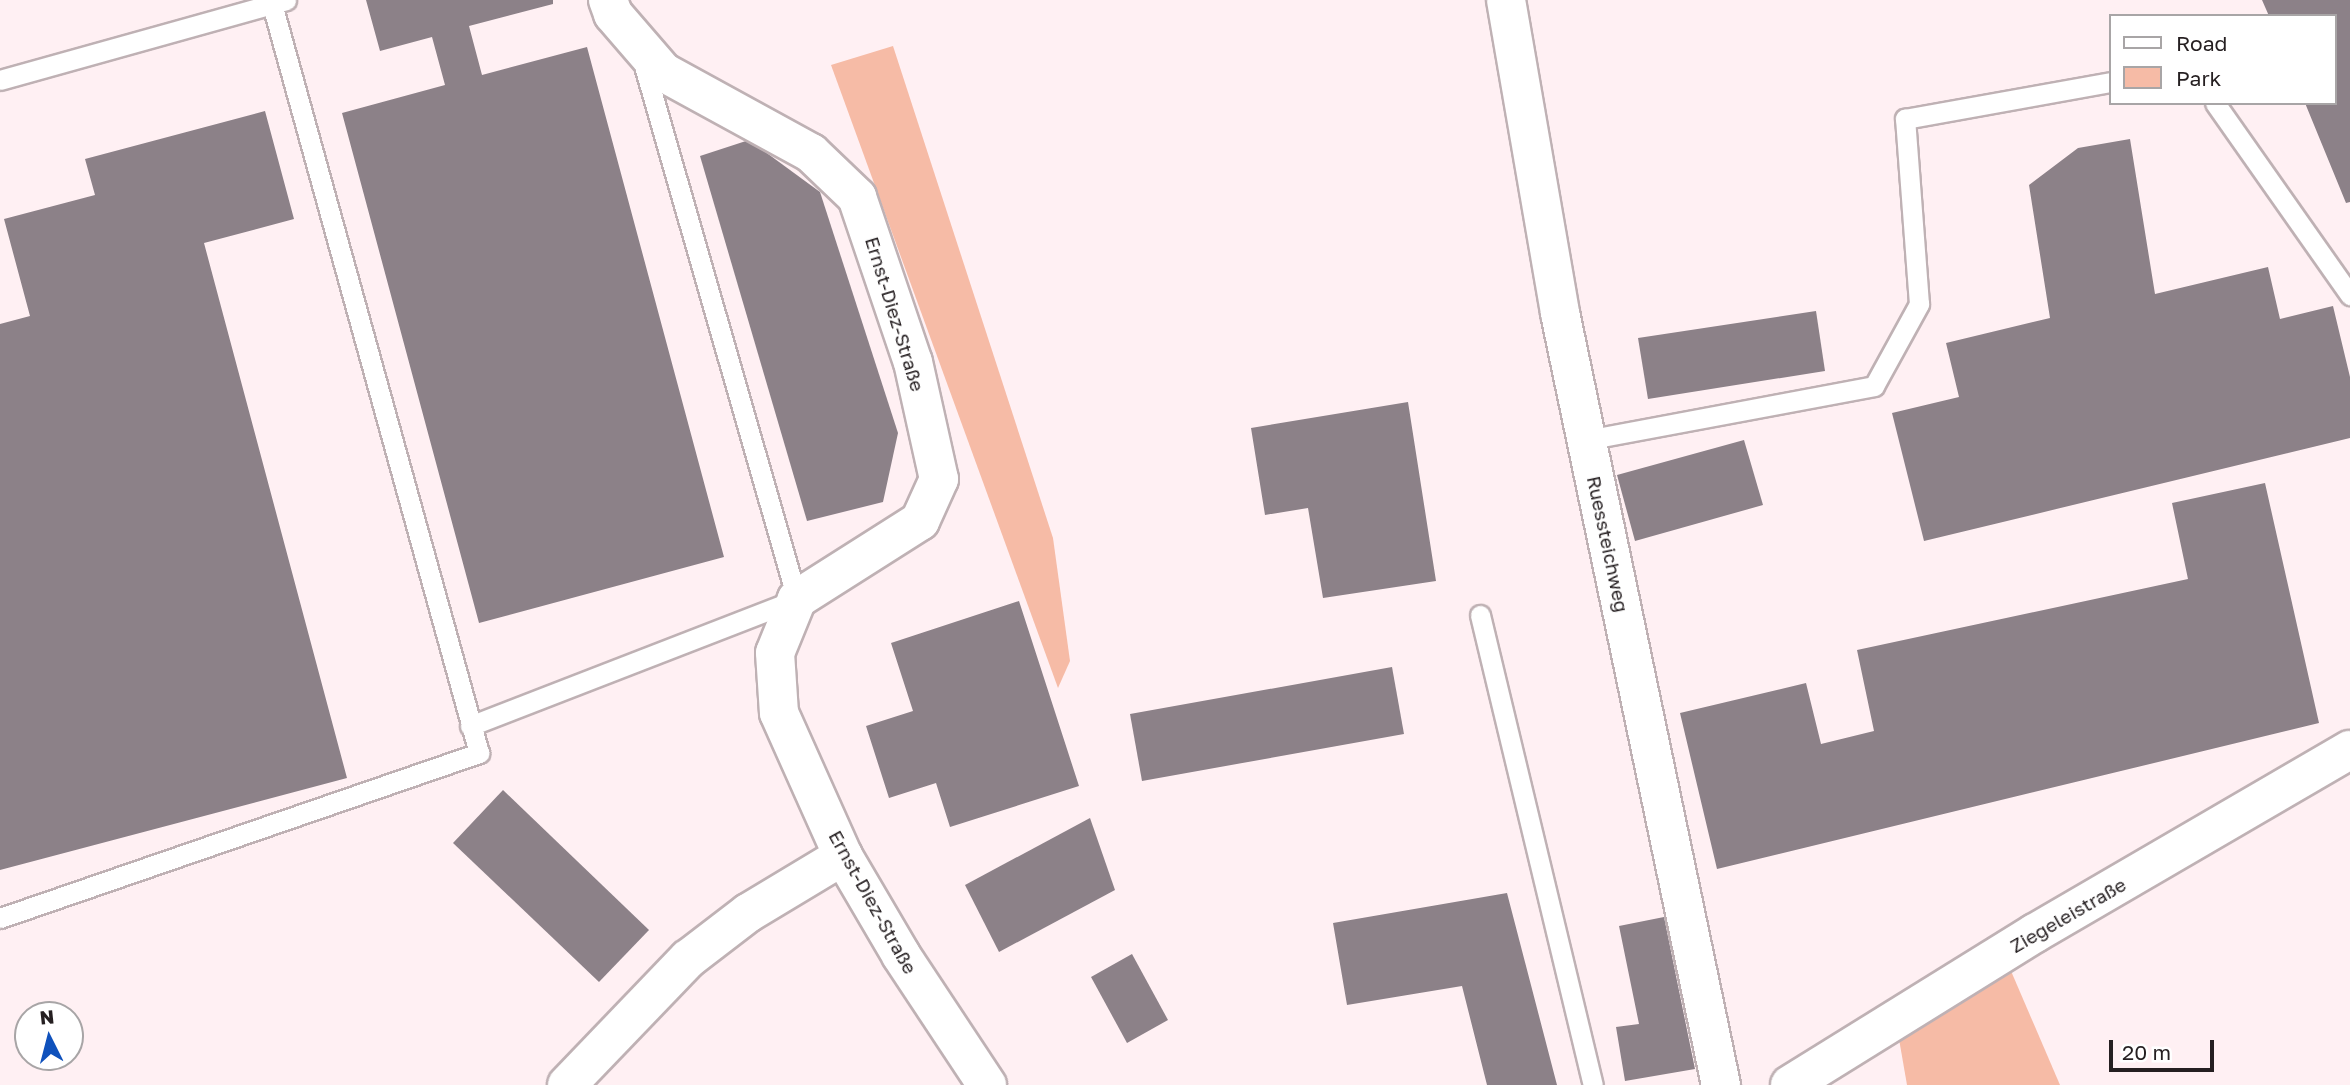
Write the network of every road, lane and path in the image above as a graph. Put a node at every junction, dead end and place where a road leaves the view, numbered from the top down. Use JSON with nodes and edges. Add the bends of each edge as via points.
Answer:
{"nodes":[{"id":1,"x":608,"y":0,"type":"edge"},
{"id":2,"x":1506,"y":0,"type":"edge"},
{"id":3,"x":279,"y":2,"type":"edge"},
{"id":4,"x":639,"y":47,"type":"junction"},
{"id":5,"x":0,"y":80,"type":"edge"},
{"id":6,"x":2108,"y":82,"type":"edge"},
{"id":7,"x":2216,"y":105,"type":"edge"},
{"id":8,"x":2350,"y":295,"type":"edge"},
{"id":9,"x":1587,"y":440,"type":"junction"},
{"id":10,"x":797,"y":599,"type":"junction"},
{"id":11,"x":1480,"y":615,"type":"dead end"},
{"id":12,"x":470,"y":726,"type":"junction"},
{"id":13,"x":2350,"y":750,"type":"edge"},
{"id":14,"x":843,"y":856,"type":"junction"},
{"id":15,"x":0,"y":918,"type":"edge"},
{"id":16,"x":567,"y":1085,"type":"edge"},
{"id":17,"x":987,"y":1085,"type":"edge"},
{"id":18,"x":1593,"y":1085,"type":"edge"},
{"id":19,"x":1721,"y":1085,"type":"edge"},
{"id":20,"x":1790,"y":1085,"type":"edge"}],
"edges":[{"from":1,"to":4,"type":"street","name":"Ernst-Diez-Straße"},
{"from":2,"to":9,"type":"street","name":"Ruessteichweg","via":[[1557,299]]},
{"from":3,"to":5,"type":"lane"},
{"from":3,"to":12,"type":"lane"},
{"from":4,"to":10,"type":"lane"},
{"from":4,"to":10,"type":"street","name":"Ernst-Diez-Straße","via":[[663,72],[811,153],[857,197],[913,362],[939,479],[920,521]]},
{"from":6,"to":9,"type":"lane","via":[[1905,119],[1919,304],[1874,386]]},
{"from":7,"to":8,"type":"lane"},
{"from":9,"to":19,"type":"street","name":"Ruessteichweg"},
{"from":10,"to":12,"type":"lane"},
{"from":10,"to":14,"type":"street","name":"Ernst-Diez-Straße","via":[[775,653],[779,713]]},
{"from":11,"to":18,"type":"lane"},
{"from":12,"to":15,"type":"lane","via":[[478,753]]},
{"from":13,"to":20,"type":"street","name":"Ziegeleistraße","via":[[2035,933]]},
{"from":14,"to":16,"type":"street","via":[[748,913],[688,959]]},
{"from":14,"to":17,"type":"street","name":"Ernst-Diez-Straße","via":[[901,955]]}]}
